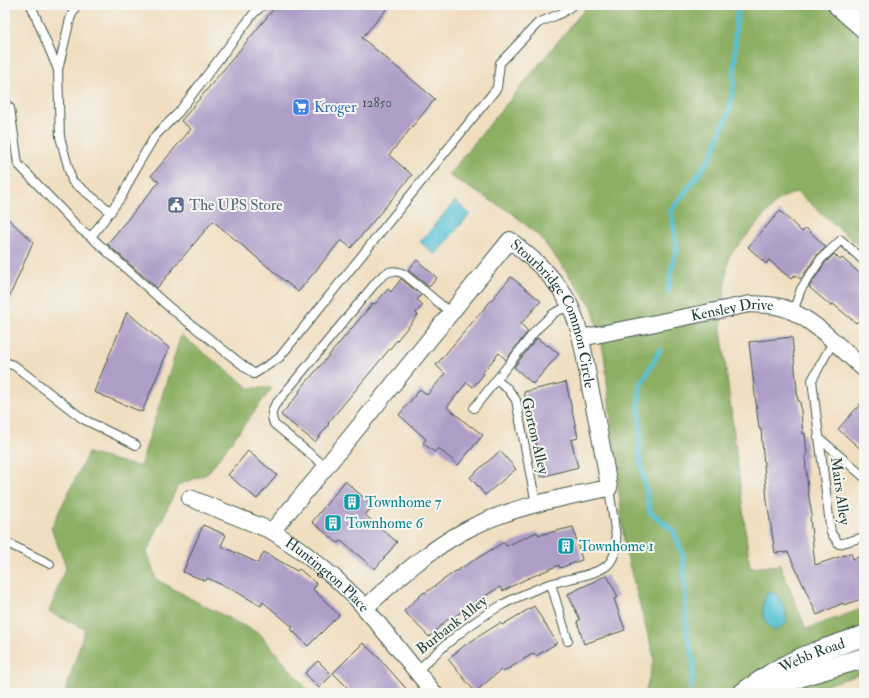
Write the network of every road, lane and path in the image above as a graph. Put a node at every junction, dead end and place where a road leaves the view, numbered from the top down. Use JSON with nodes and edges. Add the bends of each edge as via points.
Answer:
{"nodes":[{"id":1,"x":31,"y":5,"type":"edge"},
{"id":2,"x":76,"y":5,"type":"edge"},
{"id":3,"x":263,"y":5,"type":"edge"},
{"id":4,"x":574,"y":5,"type":"edge"},
{"id":5,"x":838,"y":5,"type":"edge"},
{"id":6,"x":864,"y":28,"type":"edge"},
{"id":7,"x":58,"y":70,"type":"junction"},
{"id":8,"x":5,"y":103,"type":"edge"},
{"id":9,"x":111,"y":212,"type":"junction"},
{"id":10,"x":92,"y":237,"type":"junction"},
{"id":11,"x":864,"y":261,"type":"edge"},
{"id":12,"x":569,"y":306,"type":"junction"},
{"id":13,"x":793,"y":312,"type":"junction"},
{"id":14,"x":451,"y":313,"type":"junction"},
{"id":15,"x":581,"y":338,"type":"junction"},
{"id":16,"x":833,"y":342,"type":"junction"},
{"id":17,"x":5,"y":362,"type":"edge"},
{"id":18,"x":864,"y":369,"type":"edge"},
{"id":19,"x":496,"y":380,"type":"junction"},
{"id":20,"x":474,"y":408,"type":"dead end"},
{"id":21,"x":818,"y":437,"type":"junction"},
{"id":22,"x":136,"y":445,"type":"dead end"},
{"id":23,"x":326,"y":468,"type":"junction"},
{"id":24,"x":864,"y":477,"type":"edge"},
{"id":25,"x":609,"y":488,"type":"junction"},
{"id":26,"x":190,"y":498,"type":"dead end"},
{"id":27,"x":536,"y":504,"type":"junction"},
{"id":28,"x":272,"y":531,"type":"junction"},
{"id":29,"x":864,"y":537,"type":"edge"},
{"id":30,"x":5,"y":542,"type":"edge"},
{"id":31,"x":50,"y":564,"type":"dead end"},
{"id":32,"x":551,"y":584,"type":"junction"},
{"id":33,"x":365,"y":608,"type":"junction"},
{"id":34,"x":864,"y":636,"type":"edge"},
{"id":35,"x":568,"y":640,"type":"dead end"},
{"id":36,"x":864,"y":658,"type":"edge"},
{"id":37,"x":416,"y":672,"type":"junction"},
{"id":38,"x":434,"y":693,"type":"edge"},
{"id":39,"x":743,"y":693,"type":"edge"},
{"id":40,"x":758,"y":693,"type":"edge"}],
"edges":[{"from":1,"to":7,"type":"lane"},
{"from":2,"to":7,"type":"lane","via":[[70,19]]},
{"from":3,"to":9,"type":"lane","via":[[254,13],[178,113],[155,136]]},
{"from":4,"to":10,"type":"lane","via":[[538,23],[500,63],[496,88],[279,358],[254,374],[169,307]]},
{"from":5,"to":6,"type":"street"},
{"from":7,"to":9,"type":"lane","via":[[60,137],[72,180]]},
{"from":8,"to":10,"type":"lane","via":[[10,108],[18,164],[79,228]]},
{"from":9,"to":10,"type":"lane"},
{"from":11,"to":13,"type":"lane","via":[[841,240],[821,259],[801,289]]},
{"from":12,"to":14,"type":"street","name":"Stourbridge Common Circle","via":[[561,290],[547,273],[510,240]]},
{"from":12,"to":15,"type":"street","name":"Stourbridge Common Circle"},
{"from":12,"to":19,"type":"lane","via":[[554,313],[536,330]]},
{"from":13,"to":15,"type":"street","name":"Kensley Drive","via":[[769,305],[750,304]]},
{"from":13,"to":16,"type":"street","name":"Kensley Drive","via":[[804,317]]},
{"from":14,"to":23,"type":"street","name":"Stourbridge Common Circle"},
{"from":14,"to":23,"type":"lane","via":[[404,274],[397,271],[387,273],[376,281],[275,405],[272,412],[274,424]]},
{"from":15,"to":25,"type":"street","name":"Stourbridge Common Circle"},
{"from":16,"to":18,"type":"street","name":"Kensley Drive"},
{"from":16,"to":21,"type":"lane","name":"Mairs Alley","via":[[812,380]]},
{"from":17,"to":22,"type":"lane","via":[[15,366],[83,419]]},
{"from":19,"to":20,"type":"lane"},
{"from":19,"to":27,"type":"lane","name":"Gorton Alley","via":[[516,400]]},
{"from":21,"to":24,"type":"lane","name":"Mairs Alley"},
{"from":21,"to":29,"type":"lane","name":"Mairs Alley","via":[[831,533],[839,544]]},
{"from":23,"to":28,"type":"street","name":"Stourbridge Common Circle"},
{"from":25,"to":27,"type":"street"},
{"from":25,"to":32,"type":"lane","name":"Burbank Alley","via":[[617,544],[611,561],[598,571]]},
{"from":26,"to":28,"type":"street","name":"Huntington Place"},
{"from":27,"to":33,"type":"street","via":[[501,514],[465,530],[401,575]]},
{"from":28,"to":33,"type":"street","name":"Huntington Place","via":[[299,548]]},
{"from":30,"to":31,"type":"lane"},
{"from":32,"to":35,"type":"lane"},
{"from":32,"to":37,"type":"lane","name":"Burbank Alley","via":[[500,605],[480,618],[440,649]]},
{"from":33,"to":37,"type":"street","name":"Huntington Place"},
{"from":34,"to":39,"type":"street","name":"Webb Road","via":[[800,659],[772,673]]},
{"from":36,"to":40,"type":"street","name":"Webb Road","via":[[808,674]]},
{"from":37,"to":38,"type":"street","name":"Huntington Place"}]}
